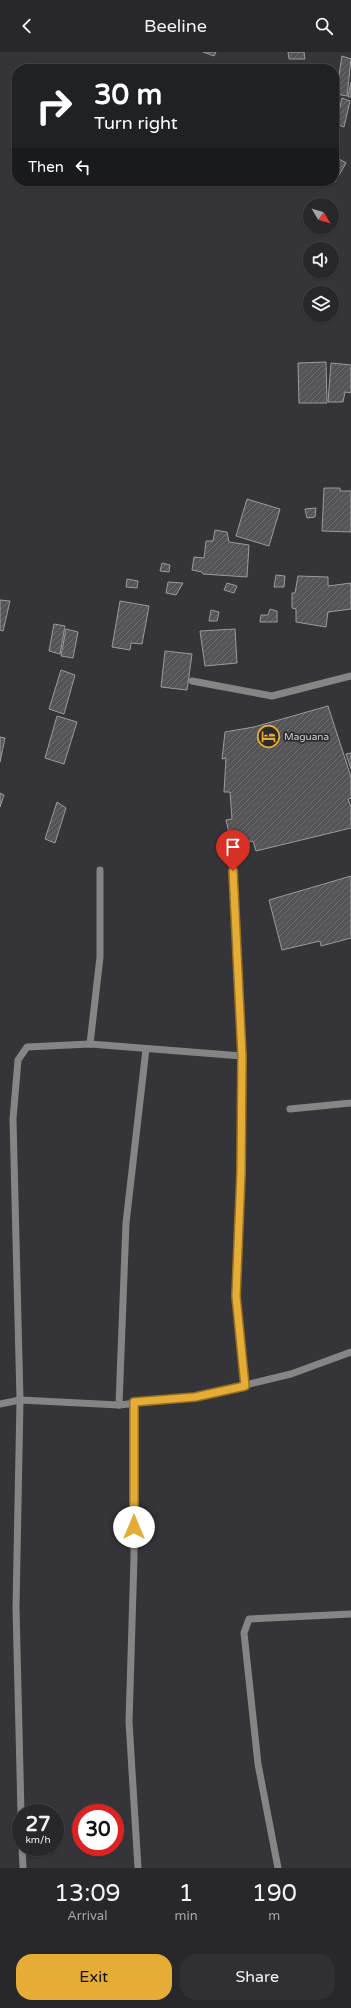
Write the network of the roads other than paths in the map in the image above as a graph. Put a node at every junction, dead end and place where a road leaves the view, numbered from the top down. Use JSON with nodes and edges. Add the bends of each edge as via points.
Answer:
{"nodes":[{"id":1,"x":351,"y":676,"type":"edge"},
{"id":2,"x":192,"y":681,"type":"dead end"},
{"id":3,"x":100,"y":870,"type":"dead end"},
{"id":4,"x":233,"y":871,"type":"dead end"},
{"id":5,"x":90,"y":1044,"type":"junction"},
{"id":6,"x":146,"y":1049,"type":"junction"},
{"id":7,"x":242,"y":1056,"type":"junction"},
{"id":8,"x":351,"y":1103,"type":"edge"},
{"id":9,"x":290,"y":1109,"type":"dead end"},
{"id":10,"x":351,"y":1352,"type":"edge"},
{"id":11,"x":245,"y":1386,"type":"junction"},
{"id":12,"x":20,"y":1400,"type":"junction"},
{"id":13,"x":134,"y":1402,"type":"junction"},
{"id":14,"x":0,"y":1404,"type":"edge"},
{"id":15,"x":119,"y":1405,"type":"junction"},
{"id":16,"x":351,"y":1614,"type":"edge"},
{"id":17,"x":21,"y":1804,"type":"edge"},
{"id":18,"x":22,"y":1856,"type":"edge"},
{"id":19,"x":23,"y":1868,"type":"edge"},
{"id":20,"x":138,"y":1868,"type":"edge"},
{"id":21,"x":278,"y":1868,"type":"edge"}],
"edges":[{"from":1,"to":2,"type":"street","via":[[272,696]]},
{"from":3,"to":5,"type":"street","via":[[100,957]]},
{"from":4,"to":7,"type":"street"},
{"from":5,"to":6,"type":"street"},
{"from":5,"to":12,"type":"street","via":[[27,1047],[18,1060],[13,1119]]},
{"from":6,"to":7,"type":"street"},
{"from":6,"to":15,"type":"street","via":[[126,1223]]},
{"from":7,"to":11,"type":"street","via":[[236,1296]]},
{"from":8,"to":9,"type":"street"},
{"from":10,"to":11,"type":"street","via":[[291,1374]]},
{"from":11,"to":13,"type":"street","via":[[195,1397]]},
{"from":12,"to":14,"type":"street"},
{"from":12,"to":15,"type":"street"},
{"from":12,"to":17,"type":"street","via":[[16,1608]]},
{"from":13,"to":15,"type":"street"},
{"from":13,"to":20,"type":"street","via":[[134,1558],[129,1722]]},
{"from":16,"to":21,"type":"street","via":[[249,1620],[244,1633],[258,1764]]},
{"from":18,"to":19,"type":"street"}]}
